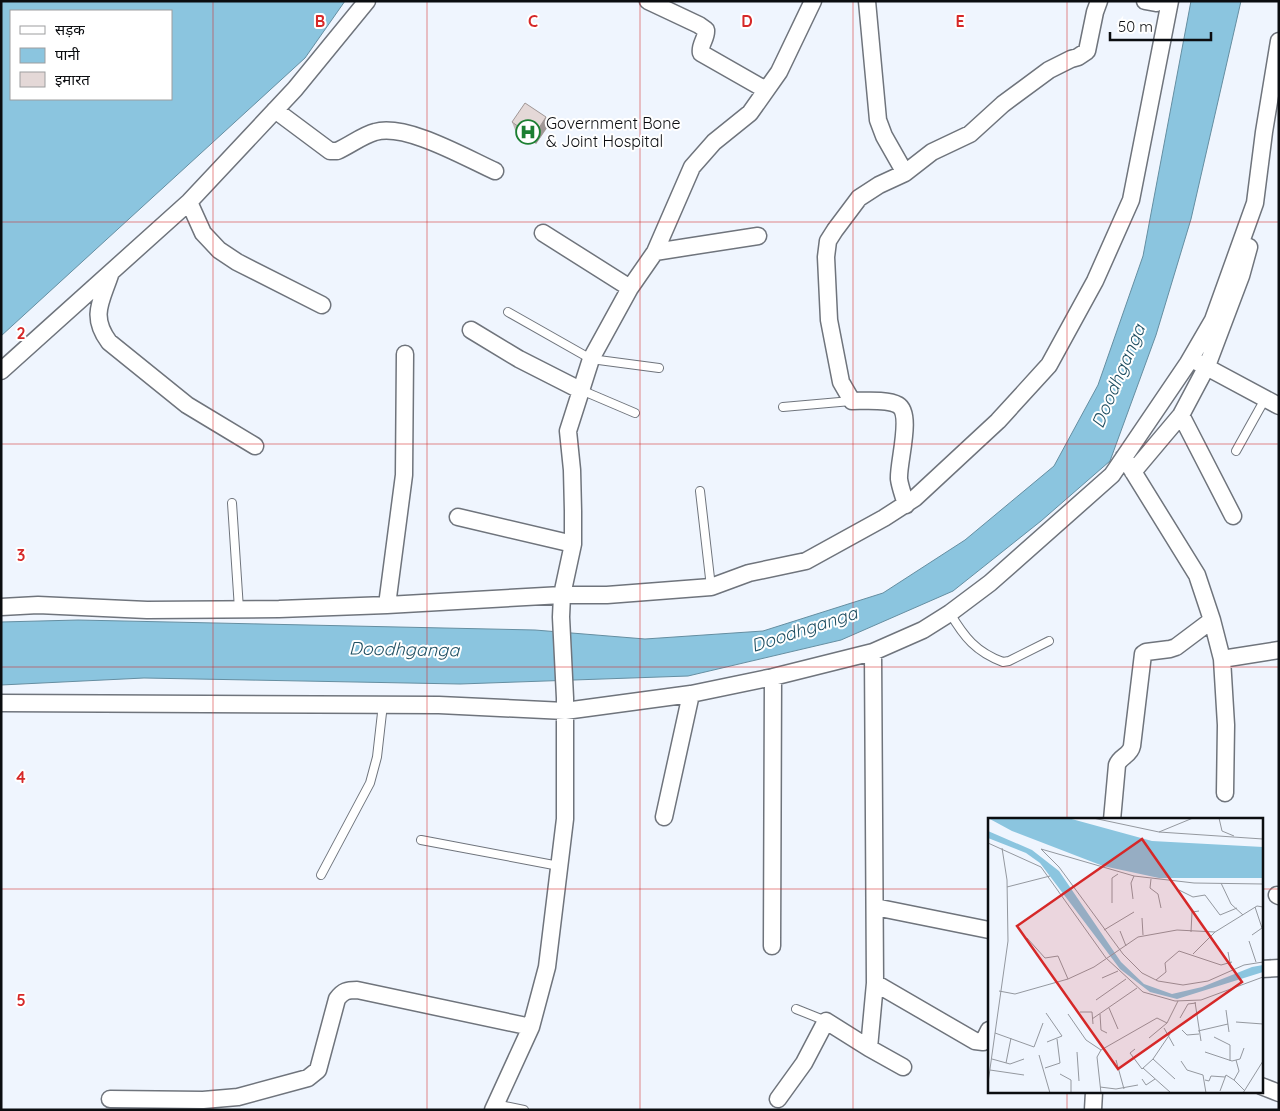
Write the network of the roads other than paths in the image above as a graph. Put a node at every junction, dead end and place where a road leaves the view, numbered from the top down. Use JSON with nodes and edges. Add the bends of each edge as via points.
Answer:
{"nodes":[{"id":1,"x":367,"y":1,"type":"edge"},
{"id":2,"x":648,"y":1,"type":"edge"},
{"id":3,"x":813,"y":1,"type":"edge"},
{"id":4,"x":867,"y":1,"type":"edge"},
{"id":5,"x":1099,"y":1,"type":"edge"},
{"id":6,"x":1145,"y":1,"type":"edge"},
{"id":7,"x":1157,"y":1,"type":"edge"},
{"id":8,"x":1170,"y":1,"type":"edge"},
{"id":9,"x":1279,"y":41,"type":"edge"},
{"id":10,"x":766,"y":90,"type":"junction"},
{"id":11,"x":275,"y":110,"type":"junction"},
{"id":12,"x":495,"y":171,"type":"dead end"},
{"id":13,"x":905,"y":173,"type":"junction"},
{"id":14,"x":189,"y":202,"type":"junction"},
{"id":15,"x":1255,"y":203,"type":"junction"},
{"id":16,"x":543,"y":233,"type":"dead end"},
{"id":17,"x":758,"y":236,"type":"dead end"},
{"id":18,"x":655,"y":252,"type":"junction"},
{"id":19,"x":111,"y":272,"type":"junction"},
{"id":20,"x":630,"y":288,"type":"junction"},
{"id":21,"x":322,"y":305,"type":"dead end"},
{"id":22,"x":508,"y":312,"type":"dead end"},
{"id":23,"x":471,"y":330,"type":"dead end"},
{"id":24,"x":406,"y":354,"type":"dead end"},
{"id":25,"x":591,"y":359,"type":"junction"},
{"id":26,"x":1190,"y":359,"type":"junction"},
{"id":27,"x":1207,"y":366,"type":"junction"},
{"id":28,"x":659,"y":368,"type":"dead end"},
{"id":29,"x":1,"y":370,"type":"edge"},
{"id":30,"x":580,"y":390,"type":"junction"},
{"id":31,"x":852,"y":400,"type":"junction"},
{"id":32,"x":1272,"y":403,"type":"edge"},
{"id":33,"x":783,"y":407,"type":"dead end"},
{"id":34,"x":634,"y":413,"type":"dead end"},
{"id":35,"x":1181,"y":415,"type":"junction"},
{"id":36,"x":255,"y":446,"type":"dead end"},
{"id":37,"x":1236,"y":451,"type":"dead end"},
{"id":38,"x":1124,"y":458,"type":"junction"},
{"id":39,"x":1133,"y":472,"type":"junction"},
{"id":40,"x":700,"y":491,"type":"dead end"},
{"id":41,"x":232,"y":503,"type":"dead end"},
{"id":42,"x":906,"y":505,"type":"junction"},
{"id":43,"x":1233,"y":516,"type":"dead end"},
{"id":44,"x":458,"y":517,"type":"dead end"},
{"id":45,"x":573,"y":544,"type":"junction"},
{"id":46,"x":711,"y":587,"type":"junction"},
{"id":47,"x":562,"y":595,"type":"junction"},
{"id":48,"x":387,"y":605,"type":"junction"},
{"id":49,"x":1,"y":607,"type":"edge"},
{"id":50,"x":239,"y":609,"type":"junction"},
{"id":51,"x":950,"y":613,"type":"junction"},
{"id":52,"x":1212,"y":620,"type":"junction"},
{"id":53,"x":1050,"y":641,"type":"dead end"},
{"id":54,"x":1279,"y":650,"type":"edge"},
{"id":55,"x":873,"y":652,"type":"junction"},
{"id":56,"x":1222,"y":659,"type":"junction"},
{"id":57,"x":773,"y":677,"type":"junction"},
{"id":58,"x":691,"y":694,"type":"junction"},
{"id":59,"x":1,"y":703,"type":"edge"},
{"id":60,"x":383,"y":704,"type":"junction"},
{"id":61,"x":565,"y":705,"type":"junction"},
{"id":62,"x":1226,"y":793,"type":"dead end"},
{"id":63,"x":664,"y":817,"type":"dead end"},
{"id":64,"x":1112,"y":818,"type":"edge"},
{"id":65,"x":421,"y":840,"type":"dead end"},
{"id":66,"x":559,"y":866,"type":"junction"},
{"id":67,"x":321,"y":875,"type":"dead end"},
{"id":68,"x":875,"y":907,"type":"junction"},
{"id":69,"x":988,"y":930,"type":"edge"},
{"id":70,"x":772,"y":946,"type":"dead end"},
{"id":71,"x":1279,"y":968,"type":"edge"},
{"id":72,"x":1262,"y":969,"type":"edge"},
{"id":73,"x":875,"y":983,"type":"junction"},
{"id":74,"x":796,"y":1009,"type":"dead end"},
{"id":75,"x":826,"y":1021,"type":"junction"},
{"id":76,"x":531,"y":1027,"type":"junction"},
{"id":77,"x":988,"y":1032,"type":"edge"},
{"id":78,"x":869,"y":1048,"type":"junction"},
{"id":79,"x":903,"y":1067,"type":"dead end"},
{"id":80,"x":1262,"y":1086,"type":"edge"},
{"id":81,"x":1279,"y":1092,"type":"edge"},
{"id":82,"x":1094,"y":1094,"type":"edge"},
{"id":83,"x":110,"y":1099,"type":"dead end"},
{"id":84,"x":778,"y":1099,"type":"dead end"},
{"id":85,"x":494,"y":1107,"type":"edge"},
{"id":86,"x":524,"y":1110,"type":"edge"},
{"id":87,"x":1094,"y":1110,"type":"edge"}],
"edges":[{"from":1,"to":11,"type":"street"},
{"from":2,"to":10,"type":"street","via":[[706,30],[701,53]]},
{"from":3,"to":10,"type":"street"},
{"from":4,"to":13,"type":"street","via":[[878,120]]},
{"from":5,"to":13,"type":"street","via":[[1086,51],[1049,70],[1003,104],[970,134],[932,152]]},
{"from":6,"to":7,"type":"street"},
{"from":8,"to":42,"type":"street","via":[[1131,200],[1095,281],[1049,365],[998,421]]},
{"from":9,"to":15,"type":"street"},
{"from":10,"to":18,"type":"street","via":[[750,113],[714,142],[692,167]]},
{"from":11,"to":12,"type":"street","via":[[330,151],[337,151],[375,132],[396,130],[418,136]]},
{"from":11,"to":14,"type":"street"},
{"from":13,"to":31,"type":"street","via":[[859,198],[828,241],[829,320],[841,382]]},
{"from":14,"to":19,"type":"street"},
{"from":14,"to":21,"type":"street","via":[[203,233],[218,250]]},
{"from":15,"to":26,"type":"street","via":[[1212,320]]},
{"from":15,"to":27,"type":"street","via":[[1254,230],[1241,276]]},
{"from":16,"to":20,"type":"street"},
{"from":17,"to":18,"type":"street"},
{"from":18,"to":20,"type":"street"},
{"from":19,"to":29,"type":"street"},
{"from":19,"to":36,"type":"street","via":[[98,320],[109,342],[187,405]]},
{"from":20,"to":25,"type":"street"},
{"from":22,"to":25,"type":"lane"},
{"from":23,"to":30,"type":"street"},
{"from":24,"to":48,"type":"street","via":[[404,475]]},
{"from":25,"to":28,"type":"lane"},
{"from":25,"to":30,"type":"street"},
{"from":26,"to":27,"type":"street"},
{"from":26,"to":38,"type":"street"},
{"from":27,"to":32,"type":"street"},
{"from":27,"to":35,"type":"street"},
{"from":30,"to":34,"type":"lane"},
{"from":30,"to":45,"type":"street","via":[[568,431]]},
{"from":31,"to":33,"type":"lane"},
{"from":31,"to":42,"type":"street","via":[[896,403],[903,409],[905,420],[899,479]]},
{"from":32,"to":37,"type":"lane"},
{"from":35,"to":39,"type":"street"},
{"from":35,"to":43,"type":"street"},
{"from":38,"to":39,"type":"street"},
{"from":38,"to":51,"type":"street","via":[[1112,475],[990,583]]},
{"from":39,"to":52,"type":"street","via":[[1197,575]]},
{"from":40,"to":46,"type":"lane"},
{"from":41,"to":50,"type":"lane"},
{"from":42,"to":46,"type":"street","via":[[806,561],[749,573]]},
{"from":44,"to":45,"type":"street"},
{"from":45,"to":47,"type":"street"},
{"from":46,"to":47,"type":"street"},
{"from":47,"to":48,"type":"street"},
{"from":47,"to":61,"type":"street"},
{"from":48,"to":50,"type":"street"},
{"from":49,"to":50,"type":"street"},
{"from":51,"to":53,"type":"lane","via":[[969,642],[1003,662]]},
{"from":51,"to":55,"type":"street","via":[[922,630]]},
{"from":52,"to":56,"type":"street"},
{"from":52,"to":64,"type":"street","via":[[1176,647],[1143,654],[1132,746],[1130,752],[1118,761]]},
{"from":54,"to":56,"type":"street"},
{"from":55,"to":57,"type":"street"},
{"from":55,"to":68,"type":"street"},
{"from":56,"to":62,"type":"street"},
{"from":57,"to":58,"type":"street"},
{"from":57,"to":70,"type":"street"},
{"from":58,"to":61,"type":"street"},
{"from":58,"to":63,"type":"street"},
{"from":59,"to":60,"type":"street"},
{"from":60,"to":61,"type":"street"},
{"from":60,"to":67,"type":"lane","via":[[377,757],[370,783]]},
{"from":61,"to":66,"type":"street","via":[[565,819]]},
{"from":65,"to":66,"type":"lane"},
{"from":66,"to":76,"type":"street","via":[[547,967]]},
{"from":68,"to":69,"type":"street"},
{"from":68,"to":73,"type":"street"},
{"from":71,"to":72,"type":"street"},
{"from":73,"to":77,"type":"street","via":[[975,1041],[983,1042]]},
{"from":73,"to":78,"type":"street"},
{"from":74,"to":75,"type":"lane"},
{"from":75,"to":78,"type":"street"},
{"from":75,"to":84,"type":"street","via":[[804,1063]]},
{"from":76,"to":83,"type":"street","via":[[347,990],[337,999],[318,1070],[308,1078],[238,1097]]},
{"from":76,"to":85,"type":"street"},
{"from":78,"to":79,"type":"street"},
{"from":80,"to":81,"type":"street"},
{"from":82,"to":87,"type":"street"},
{"from":85,"to":86,"type":"lane"}]}
